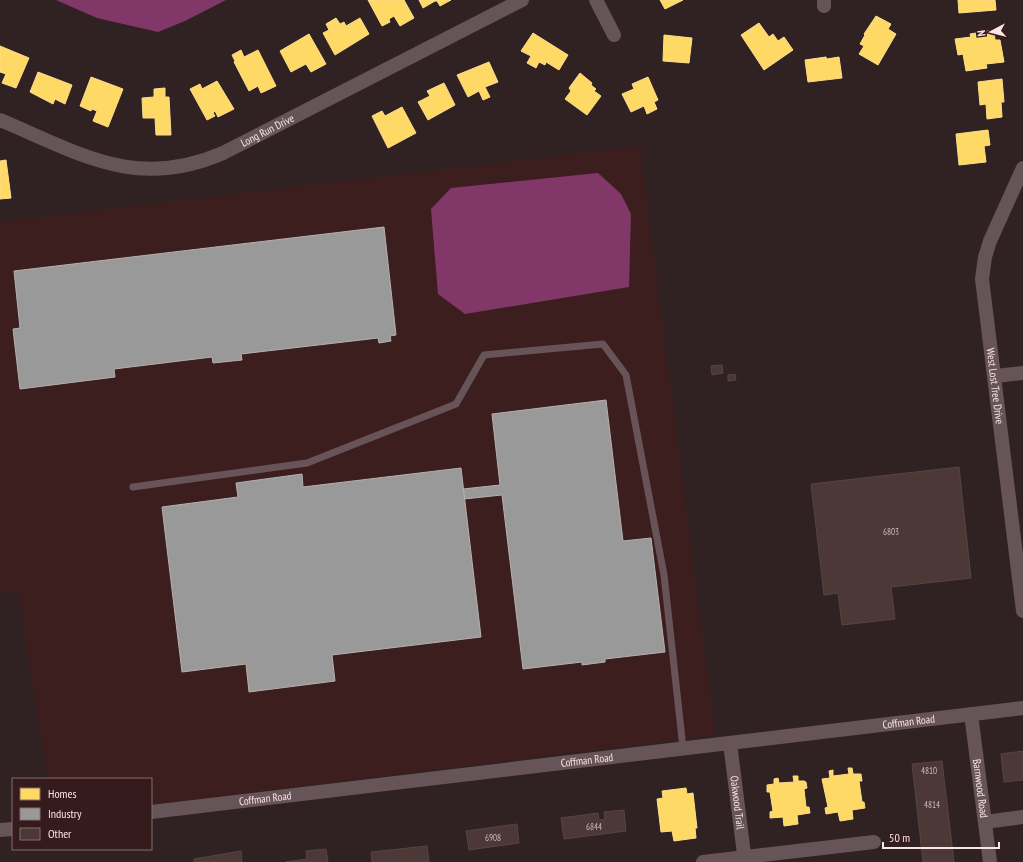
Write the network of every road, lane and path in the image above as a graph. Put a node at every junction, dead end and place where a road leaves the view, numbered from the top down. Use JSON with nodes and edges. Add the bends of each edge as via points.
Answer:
{"nodes":[{"id":1,"x":522,"y":0,"type":"edge"},
{"id":2,"x":596,"y":0,"type":"edge"},
{"id":3,"x":614,"y":35,"type":"dead end"},
{"id":4,"x":0,"y":120,"type":"edge"},
{"id":5,"x":1023,"y":168,"type":"edge"},
{"id":6,"x":1023,"y":373,"type":"edge"},
{"id":7,"x":995,"y":376,"type":"junction"},
{"id":8,"x":133,"y":487,"type":"dead end"},
{"id":9,"x":1021,"y":585,"type":"edge"},
{"id":10,"x":1023,"y":611,"type":"edge"},
{"id":11,"x":1023,"y":708,"type":"edge"},
{"id":12,"x":971,"y":714,"type":"junction"},
{"id":13,"x":730,"y":743,"type":"junction"},
{"id":14,"x":683,"y":748,"type":"junction"},
{"id":15,"x":152,"y":812,"type":"edge"},
{"id":16,"x":1023,"y":817,"type":"edge"},
{"id":17,"x":985,"y":822,"type":"junction"},
{"id":18,"x":12,"y":828,"type":"edge"},
{"id":19,"x":0,"y":830,"type":"edge"},
{"id":20,"x":874,"y":842,"type":"dead end"},
{"id":21,"x":745,"y":860,"type":"edge"},
{"id":22,"x":703,"y":862,"type":"edge"},
{"id":23,"x":990,"y":862,"type":"edge"}],
"edges":[{"from":1,"to":4,"type":"street","name":"Long Run Drive","via":[[223,153],[183,167],[154,170],[118,166],[91,158]]},
{"from":2,"to":3,"type":"street"},
{"from":5,"to":7,"type":"street","name":"West Lost Tree Drive","via":[[990,241],[982,279]]},
{"from":6,"to":7,"type":"street"},
{"from":7,"to":9,"type":"street","name":"West Lost Tree Drive"},
{"from":8,"to":14,"type":"lane","via":[[307,463],[456,404],[484,355],[603,344],[626,375],[664,575]]},
{"from":9,"to":10,"type":"street","name":"West Lost Tree Drive"},
{"from":11,"to":12,"type":"street","name":"Coffman Road"},
{"from":12,"to":13,"type":"street","name":"Coffman Road"},
{"from":12,"to":17,"type":"street","name":"Barnwood Road"},
{"from":13,"to":14,"type":"street","name":"Coffman Road"},
{"from":13,"to":21,"type":"street","name":"Oakwood Trail"},
{"from":14,"to":15,"type":"street","name":"Coffman Road"},
{"from":16,"to":17,"type":"street"},
{"from":17,"to":23,"type":"street","name":"Barnwood Road"},
{"from":18,"to":19,"type":"street"},
{"from":20,"to":21,"type":"street"},
{"from":21,"to":22,"type":"street"}]}
